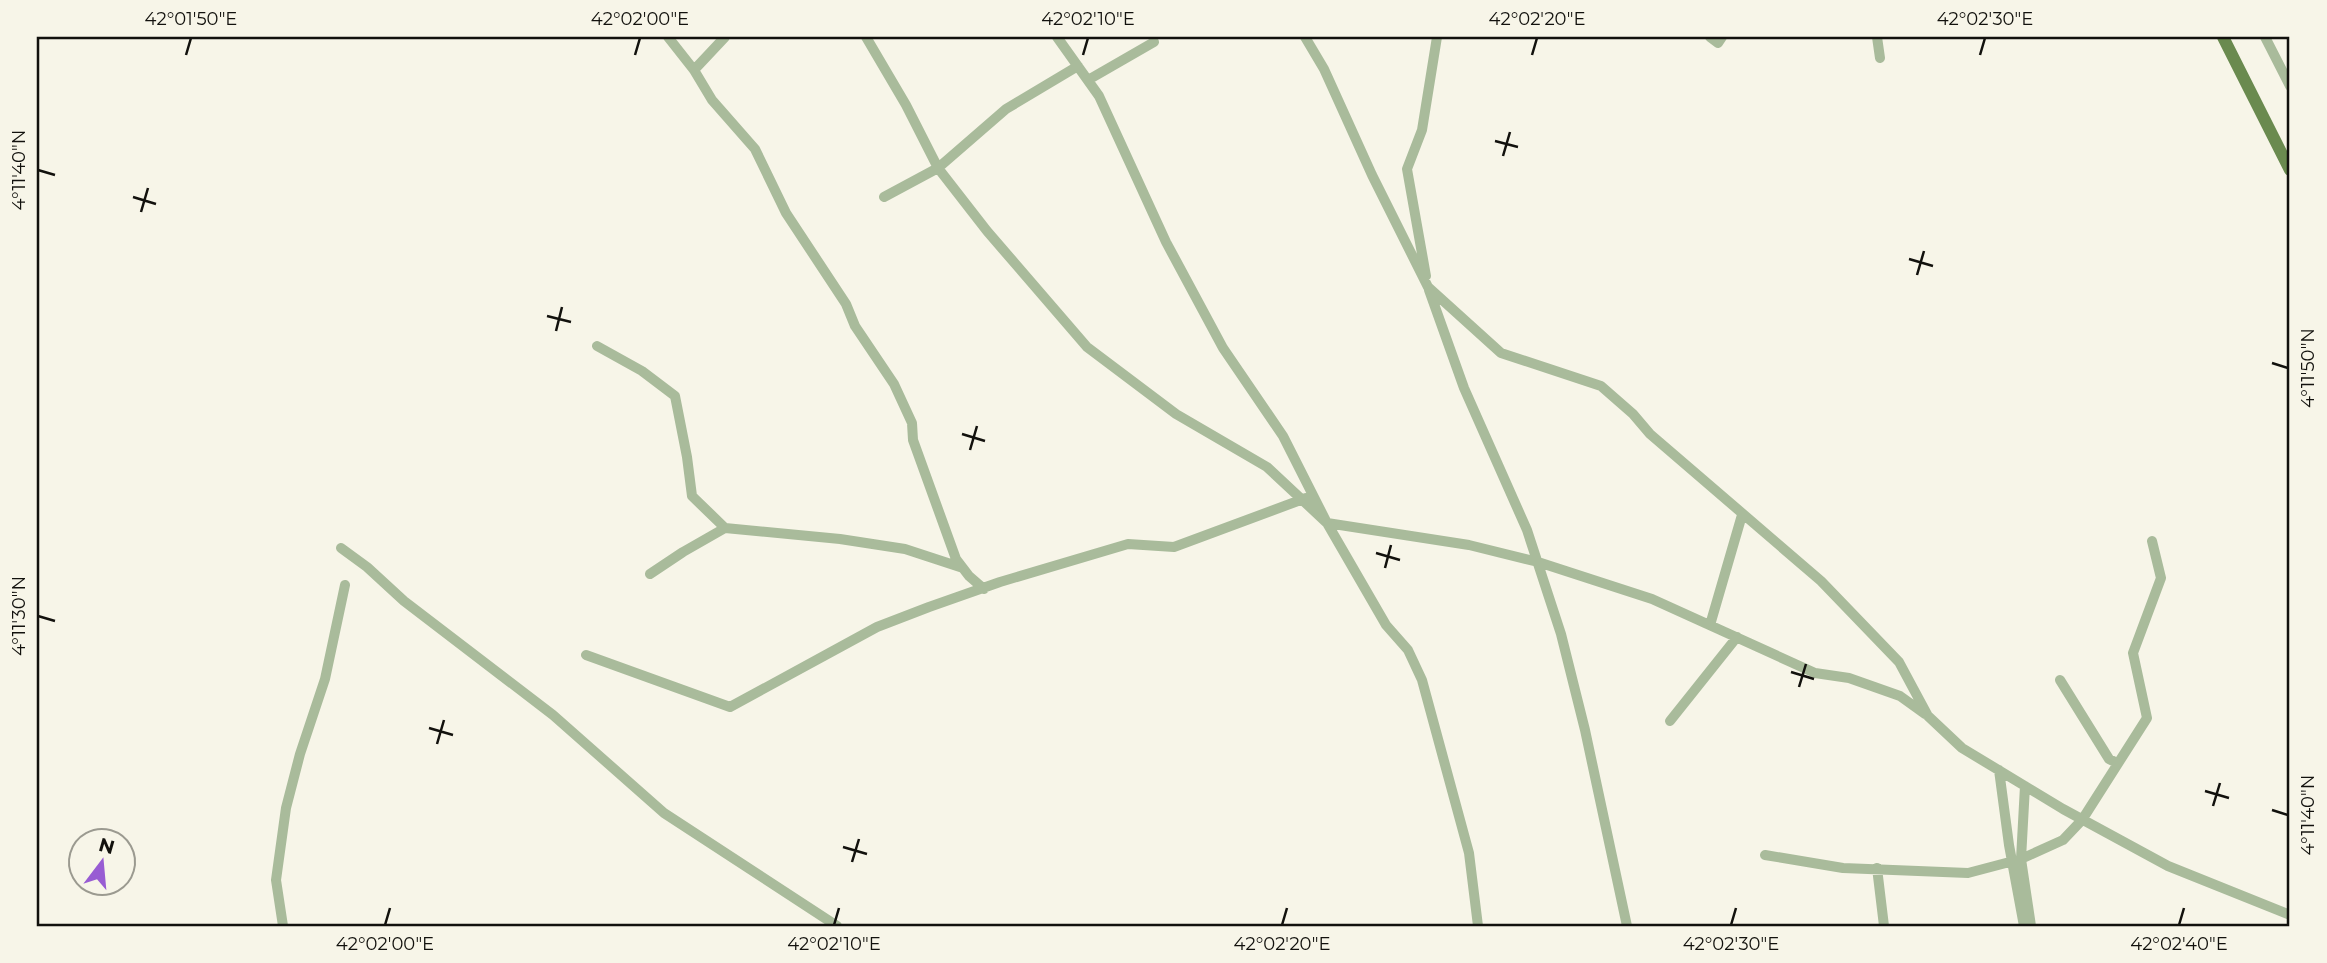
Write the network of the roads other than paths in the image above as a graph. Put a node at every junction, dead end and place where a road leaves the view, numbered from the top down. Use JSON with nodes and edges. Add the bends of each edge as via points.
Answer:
{"nodes":[{"id":1,"x":668,"y":37,"type":"edge"},
{"id":2,"x":725,"y":37,"type":"edge"},
{"id":3,"x":866,"y":37,"type":"edge"},
{"id":4,"x":1057,"y":37,"type":"edge"},
{"id":5,"x":1305,"y":37,"type":"edge"},
{"id":6,"x":1437,"y":37,"type":"edge"},
{"id":7,"x":1710,"y":37,"type":"edge"},
{"id":8,"x":1722,"y":37,"type":"edge"},
{"id":9,"x":1877,"y":37,"type":"edge"},
{"id":10,"x":2223,"y":37,"type":"edge"},
{"id":11,"x":2265,"y":37,"type":"edge"},
{"id":12,"x":1154,"y":42,"type":"dead end"},
{"id":13,"x":1880,"y":58,"type":"dead end"},
{"id":14,"x":1078,"y":66,"type":"junction"},
{"id":15,"x":694,"y":70,"type":"junction"},
{"id":16,"x":1088,"y":80,"type":"junction"},
{"id":17,"x":2290,"y":86,"type":"edge"},
{"id":18,"x":938,"y":168,"type":"junction"},
{"id":19,"x":2290,"y":170,"type":"edge"},
{"id":20,"x":884,"y":197,"type":"dead end"},
{"id":21,"x":1428,"y":286,"type":"junction"},
{"id":22,"x":597,"y":346,"type":"dead end"},
{"id":23,"x":1313,"y":496,"type":"junction"},
{"id":24,"x":1302,"y":500,"type":"junction"},
{"id":25,"x":1742,"y":515,"type":"junction"},
{"id":26,"x":1327,"y":523,"type":"junction"},
{"id":27,"x":725,"y":528,"type":"junction"},
{"id":28,"x":2152,"y":541,"type":"dead end"},
{"id":29,"x":341,"y":548,"type":"dead end"},
{"id":30,"x":1538,"y":562,"type":"junction"},
{"id":31,"x":963,"y":568,"type":"junction"},
{"id":32,"x":650,"y":574,"type":"dead end"},
{"id":33,"x":345,"y":585,"type":"dead end"},
{"id":34,"x":984,"y":589,"type":"junction"},
{"id":35,"x":1710,"y":625,"type":"junction"},
{"id":36,"x":1737,"y":637,"type":"junction"},
{"id":37,"x":586,"y":655,"type":"dead end"},
{"id":38,"x":2060,"y":680,"type":"dead end"},
{"id":39,"x":1928,"y":716,"type":"junction"},
{"id":40,"x":1670,"y":721,"type":"dead end"},
{"id":41,"x":2118,"y":763,"type":"junction"},
{"id":42,"x":1999,"y":770,"type":"junction"},
{"id":43,"x":2025,"y":786,"type":"junction"},
{"id":44,"x":2082,"y":820,"type":"junction"},
{"id":45,"x":1765,"y":855,"type":"dead end"},
{"id":46,"x":2016,"y":860,"type":"junction"},
{"id":47,"x":1877,"y":869,"type":"junction"},
{"id":48,"x":2290,"y":915,"type":"edge"},
{"id":49,"x":283,"y":926,"type":"edge"},
{"id":50,"x":837,"y":926,"type":"edge"},
{"id":51,"x":1478,"y":926,"type":"edge"},
{"id":52,"x":1627,"y":926,"type":"edge"},
{"id":53,"x":1884,"y":926,"type":"edge"},
{"id":54,"x":2024,"y":926,"type":"edge"},
{"id":55,"x":2031,"y":926,"type":"edge"}],
"edges":[{"from":1,"to":15,"type":"street"},
{"from":2,"to":15,"type":"street"},
{"from":3,"to":18,"type":"street"},
{"from":4,"to":14,"type":"street"},
{"from":5,"to":21,"type":"street"},
{"from":6,"to":21,"type":"street","via":[[1422,130],[1407,169]]},
{"from":7,"to":8,"type":"street","via":[[1718,43]]},
{"from":9,"to":13,"type":"street"},
{"from":10,"to":19,"type":"main road"},
{"from":11,"to":17,"type":"street"},
{"from":12,"to":16,"type":"street"},
{"from":14,"to":16,"type":"street"},
{"from":14,"to":18,"type":"street","via":[[1006,109]]},
{"from":15,"to":31,"type":"street","via":[[712,100],[755,149],[786,214],[894,384]]},
{"from":16,"to":23,"type":"street","via":[[1166,243],[1223,348],[1283,436]]},
{"from":18,"to":20,"type":"street"},
{"from":18,"to":24,"type":"street","via":[[1087,347],[1176,414],[1267,467]]},
{"from":21,"to":25,"type":"street","via":[[1501,353],[1601,386]]},
{"from":21,"to":30,"type":"street","via":[[1464,388]]},
{"from":22,"to":27,"type":"street","via":[[675,396],[692,496]]},
{"from":23,"to":24,"type":"street"},
{"from":23,"to":26,"type":"street"},
{"from":24,"to":26,"type":"street"},
{"from":24,"to":34,"type":"street","via":[[1174,547],[1128,544]]},
{"from":25,"to":35,"type":"street"},
{"from":25,"to":39,"type":"street","via":[[1821,581],[1888,650]]},
{"from":26,"to":30,"type":"street","via":[[1469,544]]},
{"from":26,"to":51,"type":"street","via":[[1386,625],[1408,650],[1422,680],[1469,853]]},
{"from":27,"to":31,"type":"street","via":[[905,549]]},
{"from":27,"to":32,"type":"street"},
{"from":28,"to":41,"type":"street","via":[[2161,578],[2133,653],[2147,718]]},
{"from":29,"to":50,"type":"street","via":[[553,715],[664,813]]},
{"from":30,"to":35,"type":"street","via":[[1652,599]]},
{"from":30,"to":52,"type":"street","via":[[1585,730]]},
{"from":31,"to":34,"type":"street"},
{"from":33,"to":49,"type":"street","via":[[325,679],[286,808],[276,880]]},
{"from":34,"to":37,"type":"street","via":[[877,627],[730,708]]},
{"from":35,"to":36,"type":"street"},
{"from":36,"to":39,"type":"street","via":[[1815,673],[1849,678],[1900,696]]},
{"from":36,"to":40,"type":"street"},
{"from":38,"to":41,"type":"street","via":[[2109,759]]},
{"from":39,"to":42,"type":"street","via":[[1962,748]]},
{"from":41,"to":44,"type":"street"},
{"from":42,"to":43,"type":"street"},
{"from":42,"to":46,"type":"street"},
{"from":43,"to":44,"type":"street"},
{"from":43,"to":46,"type":"street"},
{"from":44,"to":46,"type":"street","via":[[2063,841]]},
{"from":44,"to":48,"type":"street","via":[[2168,866]]},
{"from":45,"to":47,"type":"street"},
{"from":46,"to":47,"type":"street","via":[[1968,873]]},
{"from":46,"to":54,"type":"street"},
{"from":46,"to":55,"type":"street"},
{"from":47,"to":53,"type":"street"}]}
